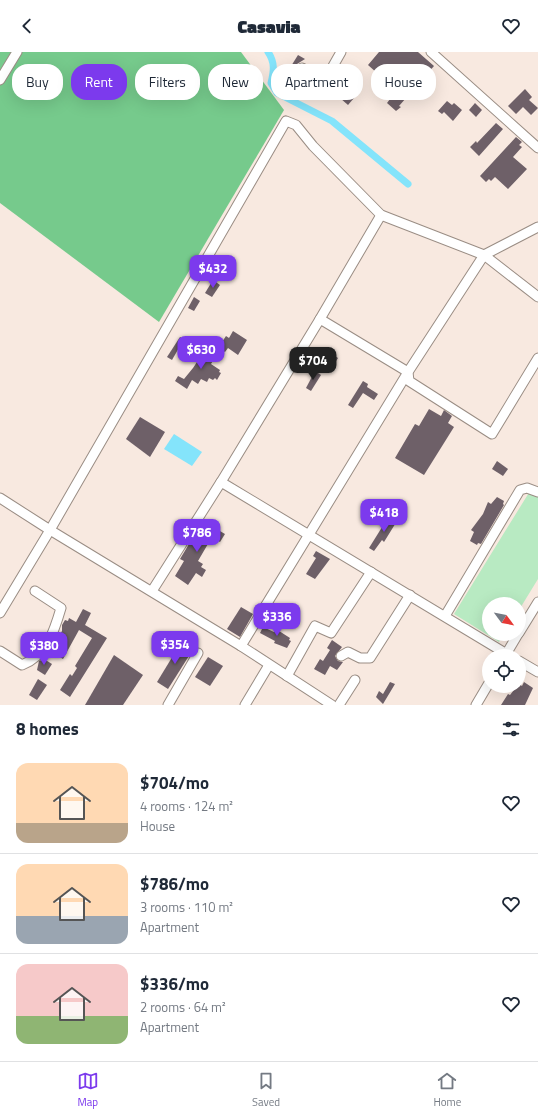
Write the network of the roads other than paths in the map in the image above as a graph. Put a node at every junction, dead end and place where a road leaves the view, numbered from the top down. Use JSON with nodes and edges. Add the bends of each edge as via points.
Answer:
{"nodes":[{"id":1,"x":17,"y":52,"type":"edge"},
{"id":2,"x":341,"y":52,"type":"edge"},
{"id":3,"x":431,"y":52,"type":"edge"},
{"id":4,"x":334,"y":64,"type":"edge"},
{"id":5,"x":0,"y":80,"type":"edge"},
{"id":6,"x":538,"y":148,"type":"edge"},
{"id":7,"x":381,"y":215,"type":"junction"},
{"id":8,"x":538,"y":227,"type":"edge"},
{"id":9,"x":484,"y":255,"type":"junction"},
{"id":10,"x":538,"y":297,"type":"edge"},
{"id":11,"x":320,"y":319,"type":"junction"},
{"id":12,"x":538,"y":358,"type":"edge"},
{"id":13,"x":408,"y":372,"type":"junction"},
{"id":14,"x":221,"y":482,"type":"junction"},
{"id":15,"x":538,"y":492,"type":"edge"},
{"id":16,"x":0,"y":498,"type":"edge"},
{"id":17,"x":50,"y":530,"type":"junction"},
{"id":18,"x":310,"y":535,"type":"junction"},
{"id":19,"x":371,"y":572,"type":"junction"},
{"id":20,"x":35,"y":591,"type":"dead end"},
{"id":21,"x":152,"y":591,"type":"junction"},
{"id":22,"x":410,"y":595,"type":"junction"},
{"id":23,"x":538,"y":602,"type":"edge"},
{"id":24,"x":0,"y":613,"type":"edge"},
{"id":25,"x":445,"y":616,"type":"junction"},
{"id":26,"x":526,"y":622,"type":"edge"},
{"id":27,"x":241,"y":646,"type":"junction"},
{"id":28,"x":497,"y":649,"type":"edge"},
{"id":29,"x":0,"y":651,"type":"edge"},
{"id":30,"x":198,"y":653,"type":"dead end"},
{"id":31,"x":341,"y":656,"type":"dead end"},
{"id":32,"x":269,"y":664,"type":"junction"},
{"id":33,"x":526,"y":665,"type":"edge"},
{"id":34,"x":538,"y":672,"type":"edge"},
{"id":35,"x":287,"y":676,"type":"junction"},
{"id":36,"x":355,"y":680,"type":"dead end"},
{"id":37,"x":483,"y":693,"type":"edge"},
{"id":38,"x":168,"y":705,"type":"edge"},
{"id":39,"x":245,"y":705,"type":"edge"},
{"id":40,"x":332,"y":705,"type":"edge"},
{"id":41,"x":339,"y":705,"type":"edge"},
{"id":42,"x":476,"y":705,"type":"edge"}],
"edges":[{"from":1,"to":5,"type":"street"},
{"from":2,"to":4,"type":"street"},
{"from":3,"to":6,"type":"street"},
{"from":7,"to":9,"type":"street"},
{"from":7,"to":11,"type":"street"},
{"from":7,"to":17,"type":"street","via":[[313,146],[296,125],[286,121]]},
{"from":8,"to":9,"type":"street"},
{"from":9,"to":10,"type":"street"},
{"from":9,"to":13,"type":"street"},
{"from":11,"to":13,"type":"street"},
{"from":11,"to":14,"type":"street"},
{"from":12,"to":13,"type":"street","via":[[492,434],[409,381]]},
{"from":13,"to":18,"type":"street"},
{"from":14,"to":18,"type":"street"},
{"from":14,"to":21,"type":"street"},
{"from":15,"to":25,"type":"street","via":[[527,488],[520,490]]},
{"from":16,"to":17,"type":"street"},
{"from":17,"to":21,"type":"street"},
{"from":17,"to":24,"type":"street"},
{"from":18,"to":19,"type":"street"},
{"from":18,"to":27,"type":"street"},
{"from":19,"to":22,"type":"street"},
{"from":19,"to":35,"type":"street","via":[[331,633],[315,626]]},
{"from":20,"to":29,"type":"street","via":[[61,608],[53,636],[45,648],[22,665]]},
{"from":21,"to":27,"type":"street"},
{"from":22,"to":25,"type":"street"},
{"from":22,"to":31,"type":"street","via":[[370,658],[360,658],[348,652]]},
{"from":23,"to":26,"type":"street"},
{"from":25,"to":28,"type":"street"},
{"from":27,"to":32,"type":"street"},
{"from":30,"to":38,"type":"street"},
{"from":32,"to":35,"type":"street"},
{"from":32,"to":39,"type":"street"},
{"from":33,"to":34,"type":"street"},
{"from":35,"to":40,"type":"street"},
{"from":36,"to":41,"type":"street"},
{"from":37,"to":42,"type":"street"}]}
